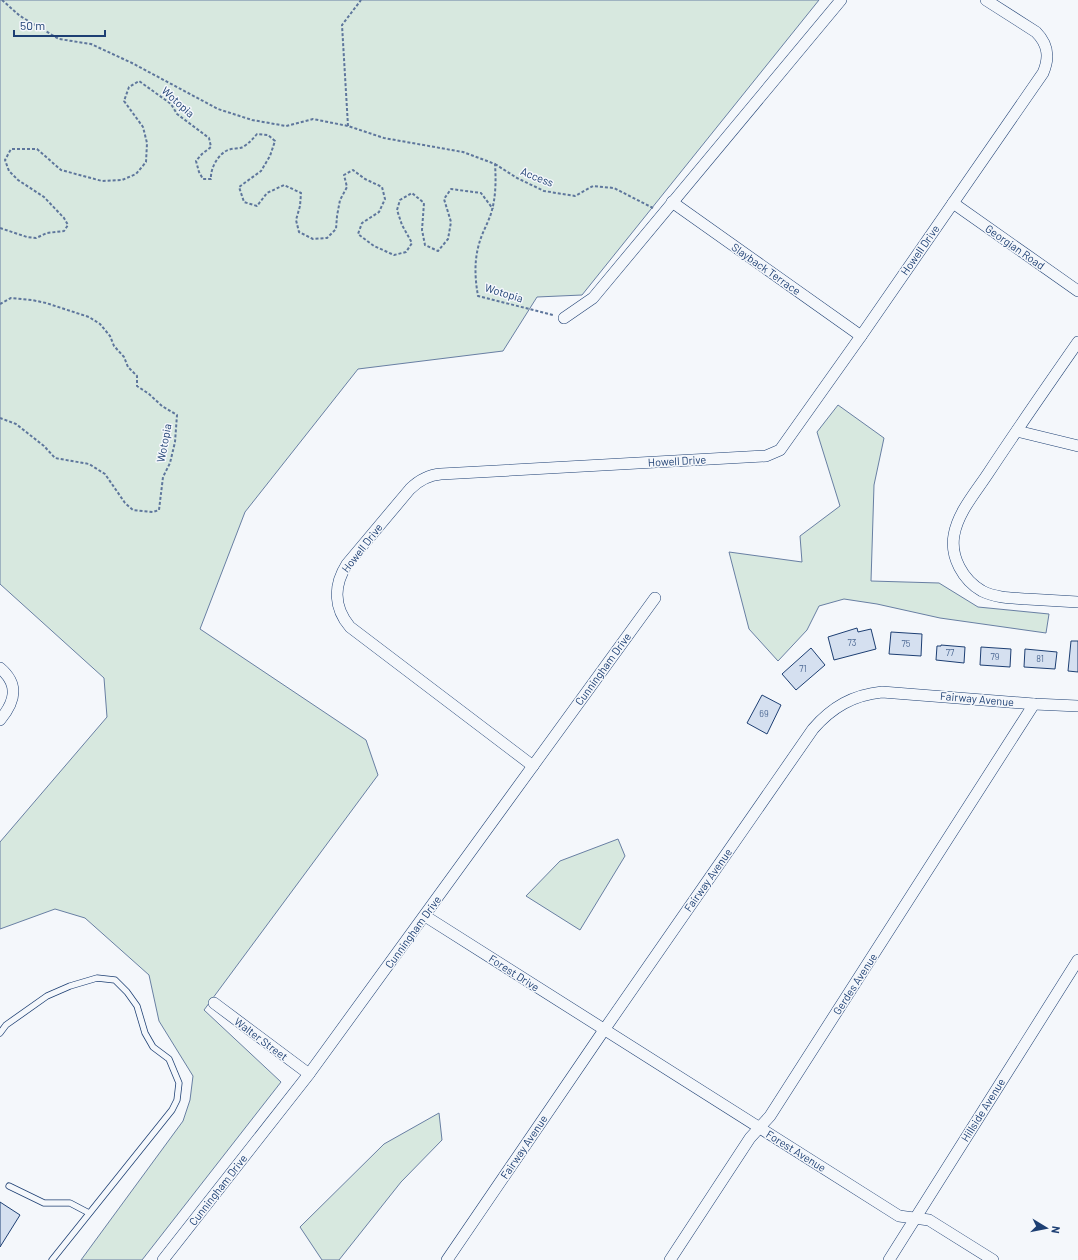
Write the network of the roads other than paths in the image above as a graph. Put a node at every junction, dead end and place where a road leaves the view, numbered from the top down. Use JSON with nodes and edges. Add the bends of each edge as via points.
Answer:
{"nodes":[{"id":1,"x":841,"y":0,"type":"edge"},
{"id":2,"x":986,"y":0,"type":"edge"},
{"id":3,"x":672,"y":202,"type":"junction"},
{"id":4,"x":953,"y":203,"type":"junction"},
{"id":5,"x":1078,"y":291,"type":"edge"},
{"id":6,"x":564,"y":318,"type":"road end"},
{"id":7,"x":861,"y":336,"type":"junction"},
{"id":8,"x":1078,"y":342,"type":"edge"},
{"id":9,"x":1017,"y":431,"type":"junction"},
{"id":10,"x":1078,"y":446,"type":"edge"},
{"id":11,"x":655,"y":598,"type":"dead end"},
{"id":12,"x":1078,"y":602,"type":"edge"},
{"id":13,"x":0,"y":668,"type":"edge"},
{"id":14,"x":1034,"y":704,"type":"junction"},
{"id":15,"x":1078,"y":706,"type":"edge"},
{"id":16,"x":0,"y":720,"type":"edge"},
{"id":17,"x":533,"y":766,"type":"junction"},
{"id":18,"x":425,"y":916,"type":"junction"},
{"id":19,"x":1078,"y":960,"type":"edge"},
{"id":20,"x":214,"y":1003,"type":"dead end"},
{"id":21,"x":604,"y":1030,"type":"junction"},
{"id":22,"x":0,"y":1033,"type":"edge"},
{"id":23,"x":309,"y":1074,"type":"junction"},
{"id":24,"x":760,"y":1127,"type":"junction"},
{"id":25,"x":9,"y":1186,"type":"dead end"},
{"id":26,"x":89,"y":1214,"type":"junction"},
{"id":27,"x":915,"y":1218,"type":"junction"},
{"id":28,"x":52,"y":1260,"type":"edge"},
{"id":29,"x":163,"y":1260,"type":"edge"},
{"id":30,"x":447,"y":1260,"type":"edge"},
{"id":31,"x":670,"y":1260,"type":"edge"},
{"id":32,"x":889,"y":1260,"type":"edge"},
{"id":33,"x":993,"y":1260,"type":"edge"}],
"edges":[{"from":1,"to":3,"type":"street"},
{"from":2,"to":4,"type":"street","name":"Howell Drive","via":[[1036,32],[1045,43],[1047,62],[1043,72]]},
{"from":3,"to":6,"type":"street","via":[[592,298]]},
{"from":3,"to":7,"type":"street","name":"Slayback Terrace"},
{"from":4,"to":5,"type":"street","name":"Georgian Road"},
{"from":4,"to":7,"type":"street","name":"Howell Drive"},
{"from":7,"to":17,"type":"street","name":"Howell Drive","via":[[780,450],[771,455],[435,474],[414,484],[347,564],[338,581],[337,599],[341,614],[350,627]]},
{"from":8,"to":9,"type":"street"},
{"from":9,"to":10,"type":"street"},
{"from":9,"to":12,"type":"street","via":[[958,520],[954,546],[958,564],[968,580],[992,595]]},
{"from":11,"to":17,"type":"street","name":"Cunningham Drive"},
{"from":13,"to":16,"type":"street","via":[[10,680],[13,697]]},
{"from":14,"to":15,"type":"street","name":"Fairway Avenue"},
{"from":14,"to":21,"type":"street","name":"Fairway Avenue","via":[[882,692],[850,699],[829,712],[813,729]]},
{"from":14,"to":24,"type":"street","name":"Gerdes Avenue","via":[[770,1116]]},
{"from":17,"to":18,"type":"street","name":"Cunningham Drive"},
{"from":18,"to":21,"type":"street","name":"Forest Drive"},
{"from":18,"to":23,"type":"street","name":"Cunningham Drive"},
{"from":19,"to":27,"type":"street","name":"Hillside Avenue"},
{"from":20,"to":23,"type":"street","name":"Walter Street"},
{"from":21,"to":24,"type":"street","name":"Forest Avenue"},
{"from":21,"to":30,"type":"street","name":"Fairway Avenue"},
{"from":22,"to":26,"type":"lane","via":[[6,1025],[47,996],[97,978],[115,980],[137,1006],[145,1034],[153,1047],[169,1059],[179,1083],[177,1100],[172,1110]]},
{"from":23,"to":29,"type":"street","name":"Cunningham Drive"},
{"from":24,"to":27,"type":"street","name":"Forest Avenue","via":[[899,1216]]},
{"from":24,"to":31,"type":"street","name":"Gerdes Avenue","via":[[750,1138]]},
{"from":25,"to":26,"type":"lane","via":[[44,1203],[70,1203]]},
{"from":26,"to":28,"type":"lane"},
{"from":27,"to":32,"type":"street","name":"Hillside Avenue"},
{"from":27,"to":33,"type":"street","name":"Forest Avenue","via":[[928,1220]]}]}
